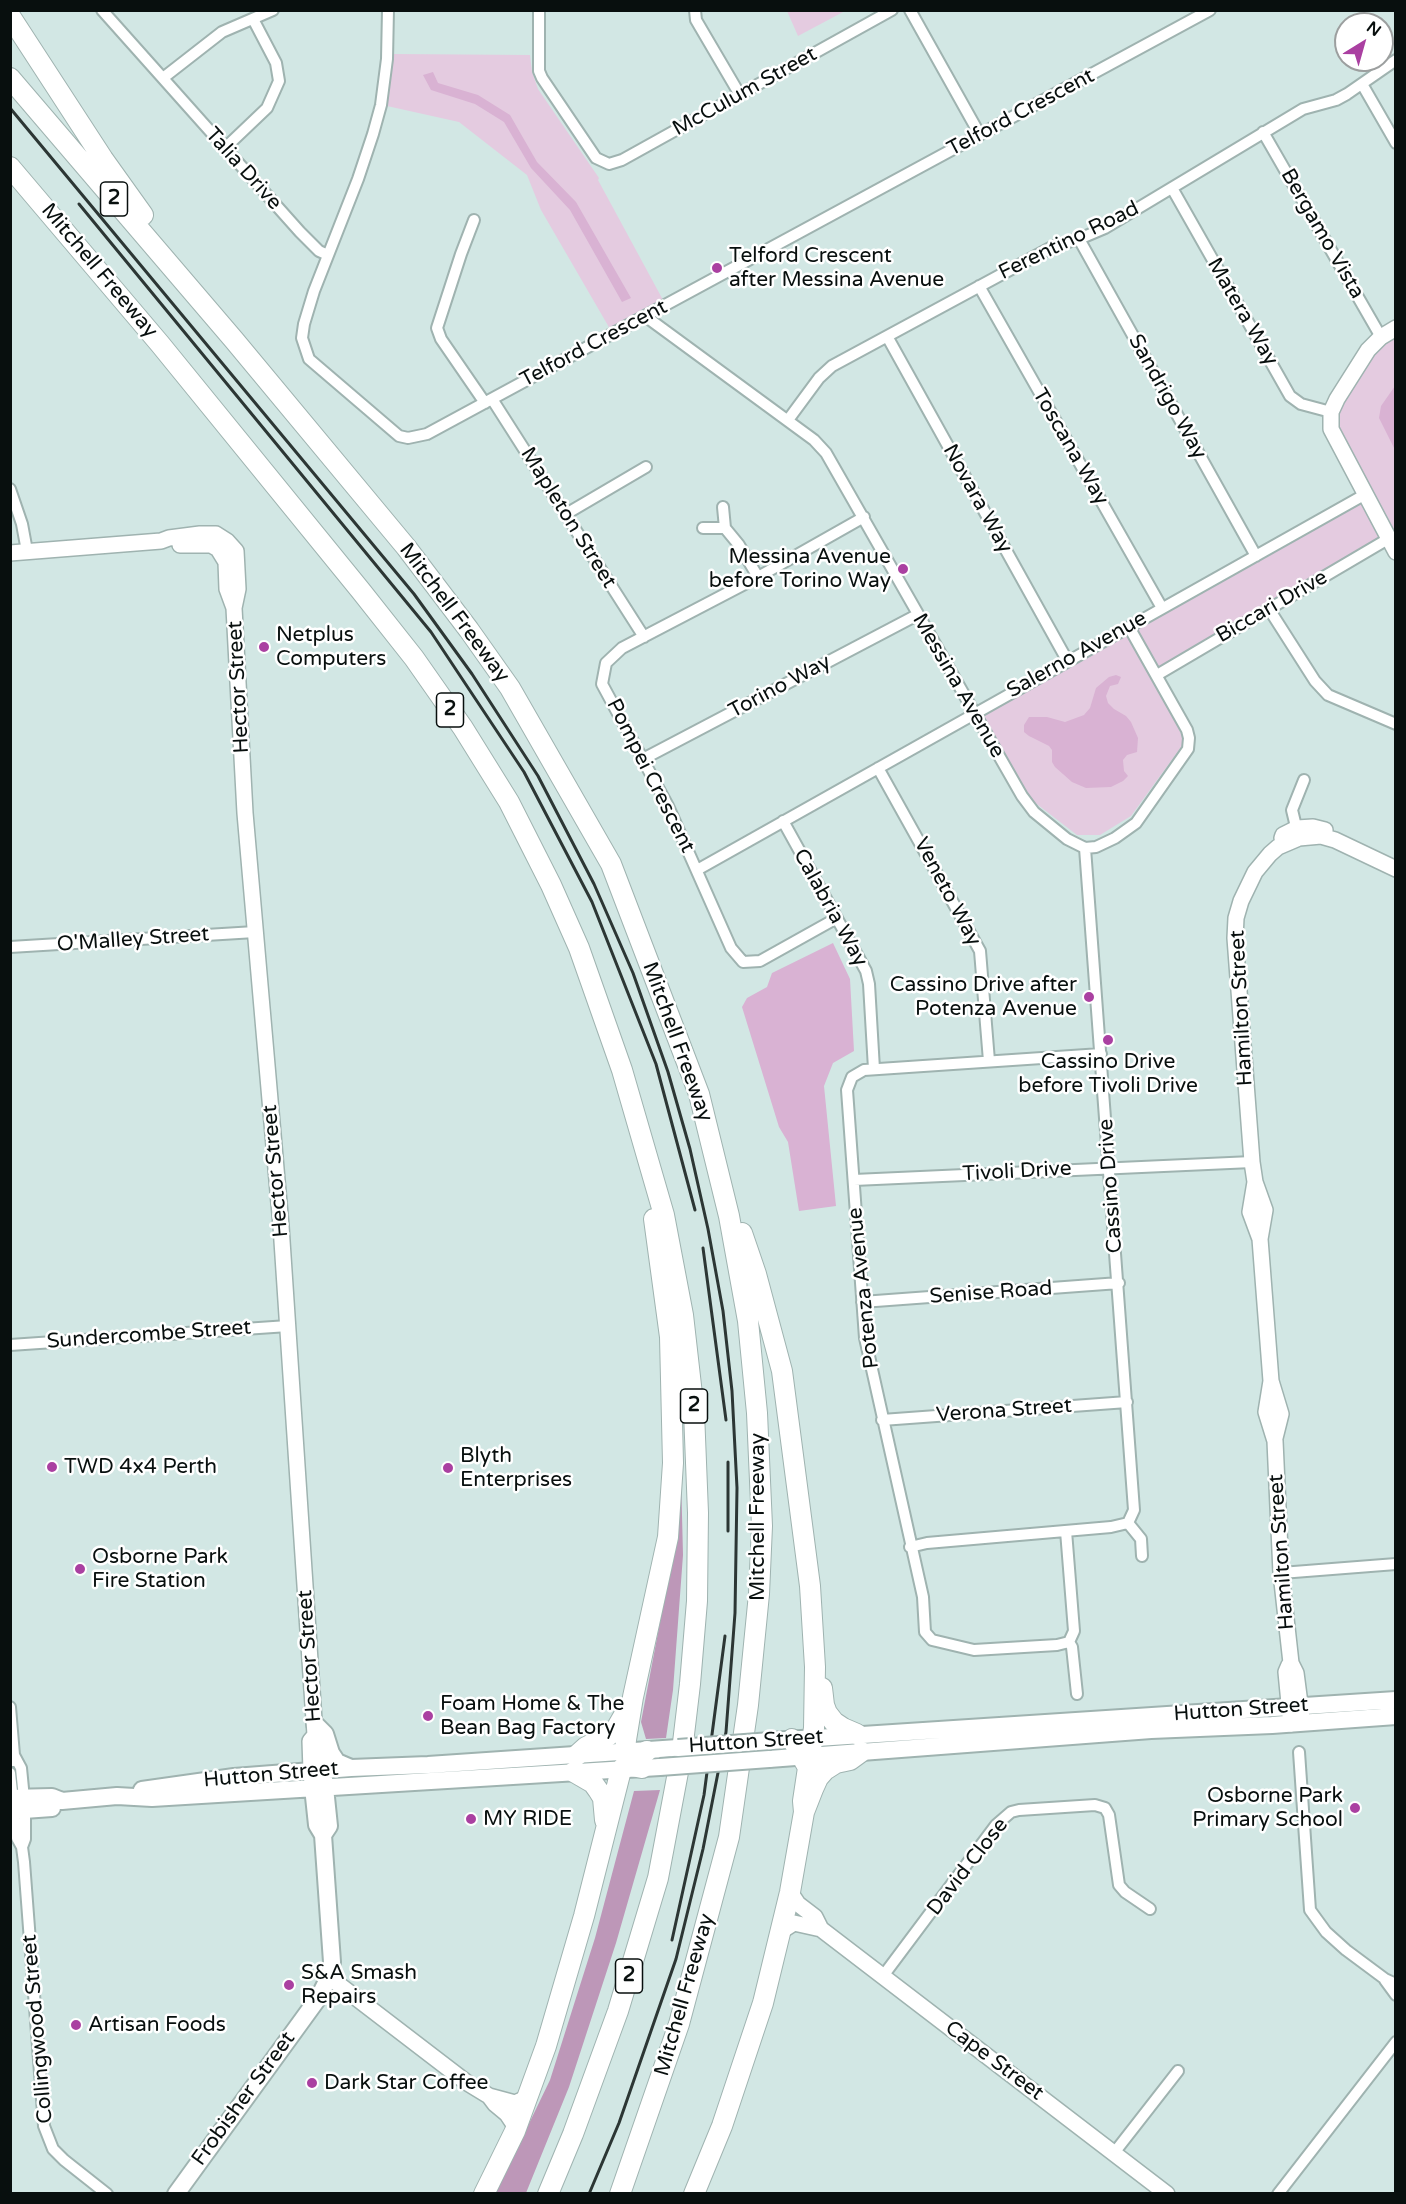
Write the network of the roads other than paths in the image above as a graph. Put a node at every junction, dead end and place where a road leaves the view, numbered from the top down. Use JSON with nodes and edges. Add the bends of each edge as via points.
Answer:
{"nodes":[{"id":1,"x":102,"y":10,"type":"edge"},
{"id":2,"x":273,"y":10,"type":"edge"},
{"id":3,"x":388,"y":10,"type":"edge"},
{"id":4,"x":539,"y":10,"type":"edge"},
{"id":5,"x":695,"y":10,"type":"edge"},
{"id":6,"x":892,"y":10,"type":"edge"},
{"id":7,"x":910,"y":10,"type":"edge"},
{"id":8,"x":1210,"y":10,"type":"edge"},
{"id":9,"x":10,"y":16,"type":"edge"},
{"id":10,"x":254,"y":19,"type":"junction"},
{"id":11,"x":1395,"y":60,"type":"edge"},
{"id":12,"x":10,"y":78,"type":"edge"},
{"id":13,"x":163,"y":78,"type":"junction"},
{"id":14,"x":1362,"y":84,"type":"junction"},
{"id":15,"x":740,"y":95,"type":"junction"},
{"id":16,"x":1263,"y":132,"type":"junction"},
{"id":17,"x":980,"y":135,"type":"junction"},
{"id":18,"x":1395,"y":143,"type":"edge"},
{"id":19,"x":225,"y":148,"type":"junction"},
{"id":20,"x":11,"y":167,"type":"edge"},
{"id":21,"x":1172,"y":188,"type":"junction"},
{"id":22,"x":474,"y":220,"type":"dead end"},
{"id":23,"x":1079,"y":239,"type":"junction"},
{"id":24,"x":328,"y":255,"type":"junction"},
{"id":25,"x":979,"y":286,"type":"junction"},
{"id":26,"x":645,"y":316,"type":"junction"},
{"id":27,"x":217,"y":320,"type":"junction"},
{"id":28,"x":1395,"y":328,"type":"edge"},
{"id":29,"x":1381,"y":337,"type":"junction"},
{"id":30,"x":888,"y":338,"type":"junction"},
{"id":31,"x":489,"y":401,"type":"junction"},
{"id":32,"x":1331,"y":412,"type":"junction"},
{"id":33,"x":788,"y":420,"type":"junction"},
{"id":34,"x":646,"y":467,"type":"dead end"},
{"id":35,"x":10,"y":489,"type":"edge"},
{"id":36,"x":1364,"y":495,"type":"junction"},
{"id":37,"x":723,"y":507,"type":"dead end"},
{"id":38,"x":566,"y":514,"type":"junction"},
{"id":39,"x":864,"y":516,"type":"junction"},
{"id":40,"x":703,"y":528,"type":"dead end"},
{"id":41,"x":725,"y":528,"type":"junction"},
{"id":42,"x":1392,"y":546,"type":"edge"},
{"id":43,"x":27,"y":551,"type":"junction"},
{"id":44,"x":10,"y":552,"type":"edge"},
{"id":45,"x":1256,"y":556,"type":"junction"},
{"id":46,"x":758,"y":577,"type":"junction"},
{"id":47,"x":1162,"y":608,"type":"junction"},
{"id":48,"x":1269,"y":609,"type":"junction"},
{"id":49,"x":917,"y":615,"type":"junction"},
{"id":50,"x":1129,"y":627,"type":"junction"},
{"id":51,"x":644,"y":637,"type":"junction"},
{"id":52,"x":1067,"y":660,"type":"junction"},
{"id":53,"x":1157,"y":675,"type":"junction"},
{"id":54,"x":974,"y":714,"type":"junction"},
{"id":55,"x":1395,"y":724,"type":"edge"},
{"id":56,"x":643,"y":759,"type":"junction"},
{"id":57,"x":878,"y":768,"type":"junction"},
{"id":58,"x":1304,"y":780,"type":"dead end"},
{"id":59,"x":783,"y":821,"type":"junction"},
{"id":60,"x":1298,"y":833,"type":"junction"},
{"id":61,"x":1085,"y":848,"type":"junction"},
{"id":62,"x":1368,"y":852,"type":"junction"},
{"id":63,"x":1395,"y":861,"type":"edge"},
{"id":64,"x":1395,"y":869,"type":"edge"},
{"id":65,"x":697,"y":870,"type":"junction"},
{"id":66,"x":837,"y":918,"type":"junction"},
{"id":67,"x":255,"y":932,"type":"junction"},
{"id":68,"x":10,"y":947,"type":"edge"},
{"id":69,"x":1101,"y":1054,"type":"junction"},
{"id":70,"x":989,"y":1061,"type":"junction"},
{"id":71,"x":874,"y":1069,"type":"junction"},
{"id":72,"x":642,"y":1133,"type":"junction"},
{"id":73,"x":716,"y":1160,"type":"junction"},
{"id":74,"x":1252,"y":1162,"type":"junction"},
{"id":75,"x":1110,"y":1167,"type":"junction"},
{"id":76,"x":854,"y":1180,"type":"junction"},
{"id":77,"x":1119,"y":1283,"type":"junction"},
{"id":78,"x":862,"y":1302,"type":"junction"},
{"id":79,"x":288,"y":1326,"type":"junction"},
{"id":80,"x":10,"y":1345,"type":"edge"},
{"id":81,"x":1127,"y":1402,"type":"junction"},
{"id":82,"x":882,"y":1420,"type":"junction"},
{"id":83,"x":1128,"y":1523,"type":"junction"},
{"id":84,"x":1066,"y":1531,"type":"junction"},
{"id":85,"x":910,"y":1547,"type":"junction"},
{"id":86,"x":1142,"y":1556,"type":"dead end"},
{"id":87,"x":1395,"y":1564,"type":"edge"},
{"id":88,"x":1281,"y":1573,"type":"junction"},
{"id":89,"x":1069,"y":1642,"type":"junction"},
{"id":90,"x":815,"y":1667,"type":"junction"},
{"id":91,"x":1077,"y":1694,"type":"dead end"},
{"id":92,"x":633,"y":1697,"type":"junction"},
{"id":93,"x":1395,"y":1700,"type":"edge"},
{"id":94,"x":10,"y":1707,"type":"edge"},
{"id":95,"x":1295,"y":1715,"type":"junction"},
{"id":96,"x":1395,"y":1716,"type":"edge"},
{"id":97,"x":315,"y":1729,"type":"junction"},
{"id":98,"x":859,"y":1743,"type":"junction"},
{"id":99,"x":802,"y":1752,"type":"junction"},
{"id":100,"x":1299,"y":1752,"type":"dead end"},
{"id":101,"x":14,"y":1755,"type":"junction"},
{"id":102,"x":634,"y":1760,"type":"junction"},
{"id":103,"x":575,"y":1764,"type":"junction"},
{"id":104,"x":10,"y":1768,"type":"edge"},
{"id":105,"x":351,"y":1768,"type":"junction"},
{"id":106,"x":317,"y":1770,"type":"junction"},
{"id":107,"x":10,"y":1773,"type":"edge"},
{"id":108,"x":384,"y":1784,"type":"junction"},
{"id":109,"x":319,"y":1788,"type":"junction"},
{"id":110,"x":117,"y":1796,"type":"junction"},
{"id":111,"x":16,"y":1804,"type":"edge"},
{"id":112,"x":804,"y":1812,"type":"junction"},
{"id":113,"x":328,"y":1813,"type":"junction"},
{"id":114,"x":606,"y":1832,"type":"junction"},
{"id":115,"x":323,"y":1835,"type":"junction"},
{"id":116,"x":790,"y":1892,"type":"junction"},
{"id":117,"x":1150,"y":1909,"type":"dead end"},
{"id":118,"x":821,"y":1929,"type":"junction"},
{"id":119,"x":780,"y":1932,"type":"junction"},
{"id":120,"x":883,"y":1976,"type":"junction"},
{"id":121,"x":329,"y":1977,"type":"junction"},
{"id":122,"x":1384,"y":1980,"type":"junction"},
{"id":123,"x":1395,"y":1984,"type":"edge"},
{"id":124,"x":1395,"y":1995,"type":"edge"},
{"id":125,"x":1395,"y":2042,"type":"edge"},
{"id":126,"x":1179,"y":2072,"type":"dead end"},
{"id":127,"x":489,"y":2096,"type":"junction"},
{"id":128,"x":529,"y":2097,"type":"junction"},
{"id":129,"x":515,"y":2131,"type":"junction"},
{"id":130,"x":1114,"y":2153,"type":"junction"},
{"id":131,"x":175,"y":2192,"type":"edge"},
{"id":132,"x":107,"y":2193,"type":"edge"},
{"id":133,"x":484,"y":2193,"type":"edge"},
{"id":134,"x":548,"y":2193,"type":"edge"},
{"id":135,"x":620,"y":2193,"type":"edge"},
{"id":136,"x":694,"y":2193,"type":"edge"},
{"id":137,"x":1167,"y":2193,"type":"edge"},
{"id":138,"x":1278,"y":2193,"type":"edge"}],
"edges":[{"from":1,"to":13,"type":"street","name":"Talia Drive"},
{"from":2,"to":10,"type":"street"},
{"from":3,"to":24,"type":"street","name":"Telford Crescent","via":[[387,59],[378,115]]},
{"from":4,"to":15,"type":"street","name":"McCulum Street","via":[[542,78],[596,158],[609,164]]},
{"from":5,"to":15,"type":"street","via":[[696,20]]},
{"from":6,"to":15,"type":"street","name":"McCulum Street"},
{"from":7,"to":17,"type":"street"},
{"from":8,"to":17,"type":"street","name":"Telford Crescent"},
{"from":9,"to":27,"type":"highway","via":[[103,159]]},
{"from":10,"to":13,"type":"street","via":[[222,32]]},
{"from":10,"to":19,"type":"street","via":[[276,63],[279,81],[267,108]]},
{"from":11,"to":14,"type":"street","name":"Ferentino Road"},
{"from":12,"to":27,"type":"highway","name":"Mitchell Freeway","number":"2"},
{"from":13,"to":19,"type":"street","name":"Talia Drive"},
{"from":14,"to":16,"type":"street","name":"Ferentino Road","via":[[1336,100],[1303,109]]},
{"from":14,"to":18,"type":"street"},
{"from":16,"to":21,"type":"street","name":"Ferentino Road"},
{"from":16,"to":29,"type":"street","name":"Bergamo Vista"},
{"from":17,"to":26,"type":"street","name":"Telford Crescent"},
{"from":19,"to":24,"type":"street","name":"Talia Drive","via":[[300,232]]},
{"from":20,"to":72,"type":"highway","name":"Mitchell Freeway","number":"2","via":[[361,591],[463,728],[509,802],[579,948]]},
{"from":21,"to":23,"type":"street","name":"Ferentino Road"},
{"from":21,"to":32,"type":"street","name":"Matera Way","via":[[1290,396],[1301,404]]},
{"from":22,"to":31,"type":"street","name":"Mapleton Street","via":[[437,328],[441,339]]},
{"from":23,"to":25,"type":"street","name":"Ferentino Road","via":[[1054,246]]},
{"from":23,"to":45,"type":"street","name":"Sandrigo Way"},
{"from":24,"to":31,"type":"street","name":"Telford Crescent","via":[[304,324],[302,338],[309,359],[399,436],[417,438]]},
{"from":25,"to":30,"type":"street","name":"Ferentino Road"},
{"from":25,"to":47,"type":"street","name":"Toscana Way"},
{"from":26,"to":31,"type":"street","name":"Telford Crescent"},
{"from":26,"to":33,"type":"street","name":"Messina Avenue"},
{"from":27,"to":73,"type":"highway","name":"Mitchell Freeway","number":"2","via":[[406,547],[510,688],[611,864],[699,1094]]},
{"from":28,"to":29,"type":"street"},
{"from":29,"to":32,"type":"street","via":[[1368,350]]},
{"from":30,"to":33,"type":"street","name":"Ferentino Road","via":[[832,366]]},
{"from":30,"to":52,"type":"street","name":"Novara Way"},
{"from":31,"to":38,"type":"street","name":"Mapleton Street"},
{"from":32,"to":36,"type":"street","via":[[1331,429]]},
{"from":33,"to":39,"type":"street","name":"Messina Avenue","via":[[826,453]]},
{"from":34,"to":38,"type":"street"},
{"from":35,"to":43,"type":"street"},
{"from":36,"to":42,"type":"street"},
{"from":36,"to":45,"type":"street","name":"Salerno Avenue"},
{"from":37,"to":41,"type":"street"},
{"from":38,"to":51,"type":"street","name":"Mapleton Street"},
{"from":39,"to":46,"type":"street","name":"Pompei Crescent"},
{"from":39,"to":49,"type":"street","name":"Messina Avenue"},
{"from":40,"to":41,"type":"street"},
{"from":41,"to":46,"type":"street"},
{"from":42,"to":48,"type":"street","name":"Biccari Drive"},
{"from":43,"to":44,"type":"street"},
{"from":43,"to":67,"type":"street","name":"Hector Street","via":[[161,541],[200,534],[216,534],[223,545],[236,551],[238,589],[234,608]]},
{"from":45,"to":47,"type":"street","name":"Salerno Avenue"},
{"from":46,"to":51,"type":"street","name":"Pompei Crescent"},
{"from":47,"to":50,"type":"street","name":"Salerno Avenue"},
{"from":48,"to":53,"type":"street","name":"Biccari Drive"},
{"from":48,"to":55,"type":"street","via":[[1328,695]]},
{"from":49,"to":54,"type":"street","name":"Messina Avenue"},
{"from":49,"to":56,"type":"street","name":"Torino Way"},
{"from":50,"to":52,"type":"street","name":"Salerno Avenue"},
{"from":50,"to":53,"type":"street"},
{"from":51,"to":56,"type":"street","name":"Pompei Crescent","via":[[622,648],[606,663],[602,684]]},
{"from":52,"to":54,"type":"street","name":"Salerno Avenue"},
{"from":53,"to":61,"type":"street","via":[[1187,730],[1188,749],[1136,823],[1115,838]]},
{"from":54,"to":57,"type":"street","name":"Salerno Avenue"},
{"from":54,"to":61,"type":"street","name":"Messina Avenue","via":[[1034,812],[1066,839]]},
{"from":56,"to":65,"type":"street","name":"Pompei Crescent"},
{"from":57,"to":59,"type":"street","name":"Salerno Avenue"},
{"from":57,"to":70,"type":"street","name":"Veneto Way","via":[[980,951]]},
{"from":58,"to":60,"type":"street","via":[[1292,810]]},
{"from":59,"to":65,"type":"street","name":"Salerno Avenue"},
{"from":59,"to":66,"type":"street","name":"Calabria Way"},
{"from":60,"to":62,"type":"street","name":"Hamilton Street"},
{"from":60,"to":74,"type":"street","name":"Hamilton Street","via":[[1278,846],[1255,872],[1236,918]]},
{"from":61,"to":69,"type":"street","name":"Cassino Drive"},
{"from":62,"to":63,"type":"street","name":"Hamilton Street"},
{"from":62,"to":64,"type":"street","name":"Hamilton Street"},
{"from":65,"to":66,"type":"street","name":"Pompei Crescent","via":[[731,948],[743,962],[760,961]]},
{"from":66,"to":71,"type":"street","name":"Calabria Way","via":[[866,971]]},
{"from":67,"to":68,"type":"street","name":"O'Malley Street"},
{"from":67,"to":79,"type":"street","name":"Hector Street"},
{"from":69,"to":70,"type":"street","name":"Potenza Avenue"},
{"from":69,"to":75,"type":"street","name":"Cassino Drive"},
{"from":70,"to":71,"type":"street","name":"Potenza Avenue"},
{"from":71,"to":76,"type":"street","name":"Potenza Avenue","via":[[852,1077],[847,1090]]},
{"from":72,"to":92,"type":"highway","via":[[669,1337],[673,1463],[668,1537]]},
{"from":72,"to":134,"type":"highway","name":"Mitchell Freeway","number":"2","via":[[672,1247],[694,1413],[698,1524],[691,1672],[682,1751],[658,1878],[608,2040]]},
{"from":73,"to":90,"type":"highway","via":[[756,1274],[782,1371],[810,1586]]},
{"from":73,"to":135,"type":"highway","name":"Mitchell Freeway","number":"2","via":[[748,1321],[757,1413],[762,1526],[758,1605],[729,1837],[679,2024]]},
{"from":74,"to":75,"type":"street","name":"Tivoli Drive"},
{"from":74,"to":88,"type":"street","name":"Hamilton Street","via":[[1255,1182],[1250,1212],[1260,1239],[1271,1381],[1266,1412],[1275,1441]]},
{"from":75,"to":76,"type":"street","name":"Tivoli Drive"},
{"from":75,"to":77,"type":"street","name":"Cassino Drive"},
{"from":76,"to":78,"type":"street","name":"Potenza Avenue"},
{"from":77,"to":78,"type":"street","name":"Senise Road"},
{"from":77,"to":81,"type":"street","name":"Cassino Drive"},
{"from":78,"to":82,"type":"street","name":"Potenza Avenue","via":[[865,1338]]},
{"from":79,"to":80,"type":"street","name":"Sundercombe Street"},
{"from":79,"to":97,"type":"street","name":"Hector Street"},
{"from":81,"to":82,"type":"street","name":"Verona Street"},
{"from":81,"to":83,"type":"street","name":"Cassino Drive","via":[[1134,1509]]},
{"from":82,"to":85,"type":"street","name":"Potenza Avenue"},
{"from":83,"to":84,"type":"street"},
{"from":83,"to":86,"type":"street","via":[[1141,1539]]},
{"from":84,"to":85,"type":"street"},
{"from":84,"to":89,"type":"street","via":[[1074,1631]]},
{"from":85,"to":89,"type":"street","name":"Potenza Avenue","via":[[923,1597],[925,1632],[932,1640],[974,1650]]},
{"from":87,"to":88,"type":"street"},
{"from":88,"to":95,"type":"street","name":"Hamilton Street","via":[[1291,1663],[1286,1672]]},
{"from":89,"to":91,"type":"street"},
{"from":90,"to":98,"type":"highway","via":[[821,1676],[827,1713]]},
{"from":90,"to":99,"type":"highway","via":[[814,1728]]},
{"from":92,"to":102,"type":"highway"},
{"from":92,"to":103,"type":"highway","via":[[616,1730],[586,1747]]},
{"from":93,"to":95,"type":"main road","name":"Hutton Street"},
{"from":94,"to":101,"type":"street","name":"Collingwood Street"},
{"from":95,"to":96,"type":"main road","name":"Hutton Street"},
{"from":95,"to":98,"type":"main road","name":"Hutton Street","via":[[1151,1730]]},
{"from":97,"to":105,"type":"main road","via":[[325,1734],[330,1754],[337,1762]]},
{"from":97,"to":106,"type":"street","name":"Hector Street","via":[[310,1741]]},
{"from":98,"to":99,"type":"main road","name":"Hutton Street"},
{"from":98,"to":112,"type":"highway","via":[[850,1760],[836,1764],[818,1778]]},
{"from":99,"to":102,"type":"main road","name":"Hutton Street","bridge":true,"via":[[769,1759]]},
{"from":99,"to":102,"type":"main road","name":"Hutton Street","bridge":true,"via":[[771,1741]]},
{"from":99,"to":112,"type":"highway"},
{"from":100,"to":122,"type":"street","via":[[1310,1910],[1326,1932]]},
{"from":101,"to":104,"type":"street","name":"Collingwood Street"},
{"from":101,"to":111,"type":"street","name":"Collingwood Street","via":[[21,1768]]},
{"from":102,"to":103,"type":"main road","name":"Hutton Street"},
{"from":102,"to":114,"type":"highway"},
{"from":103,"to":105,"type":"main road","name":"Hutton Street"},
{"from":103,"to":108,"type":"main road","name":"Hutton Street"},
{"from":103,"to":114,"type":"highway","via":[[603,1798]]},
{"from":105,"to":106,"type":"main road","name":"Hutton Street"},
{"from":106,"to":109,"type":"main road","name":"Hector Street"},
{"from":106,"to":110,"type":"main road","name":"Hutton Street","via":[[234,1777]]},
{"from":107,"to":111,"type":"street","name":"Collingwood Street"},
{"from":108,"to":109,"type":"main road","name":"Hutton Street"},
{"from":108,"to":113,"type":"main road","via":[[367,1793],[337,1800]]},
{"from":109,"to":110,"type":"main road","name":"Hutton Street","via":[[153,1798]]},
{"from":109,"to":113,"type":"main road","name":"Hector Street"},
{"from":109,"to":115,"type":"main road","name":"Hector Street","via":[[316,1826]]},
{"from":110,"to":111,"type":"main road","name":"Hutton Street","via":[[62,1801],[55,1808]]},
{"from":111,"to":132,"type":"street","name":"Collingwood Street","via":[[25,1839],[22,1847],[42,2107],[48,2139],[64,2160]]},
{"from":112,"to":116,"type":"highway"},
{"from":113,"to":115,"type":"main road","name":"Hector Street","via":[[329,1826]]},
{"from":114,"to":128,"type":"highway"},
{"from":115,"to":121,"type":"main road","name":"Hector Street","via":[[332,1962]]},
{"from":116,"to":118,"type":"street","name":"Cape Street","via":[[815,1917]]},
{"from":116,"to":119,"type":"highway"},
{"from":117,"to":120,"type":"street","name":"David Close","via":[[1119,1885],[1105,1808],[1095,1805],[1011,1812],[996,1825]]},
{"from":118,"to":119,"type":"street","name":"Cape Street","via":[[794,1923]]},
{"from":118,"to":120,"type":"street","name":"Cape Street"},
{"from":119,"to":136,"type":"highway","via":[[763,2003],[722,2126]]},
{"from":120,"to":130,"type":"street","name":"Cape Street"},
{"from":121,"to":127,"type":"street"},
{"from":121,"to":131,"type":"main road","name":"Frobisher Street","via":[[319,1997]]},
{"from":122,"to":123,"type":"street"},
{"from":122,"to":124,"type":"street"},
{"from":125,"to":138,"type":"street"},
{"from":126,"to":130,"type":"street"},
{"from":127,"to":128,"type":"street","via":[[515,2103]]},
{"from":127,"to":129,"type":"street","via":[[507,2114]]},
{"from":128,"to":129,"type":"highway"},
{"from":129,"to":133,"type":"highway"},
{"from":130,"to":137,"type":"street","name":"Cape Street"}]}
